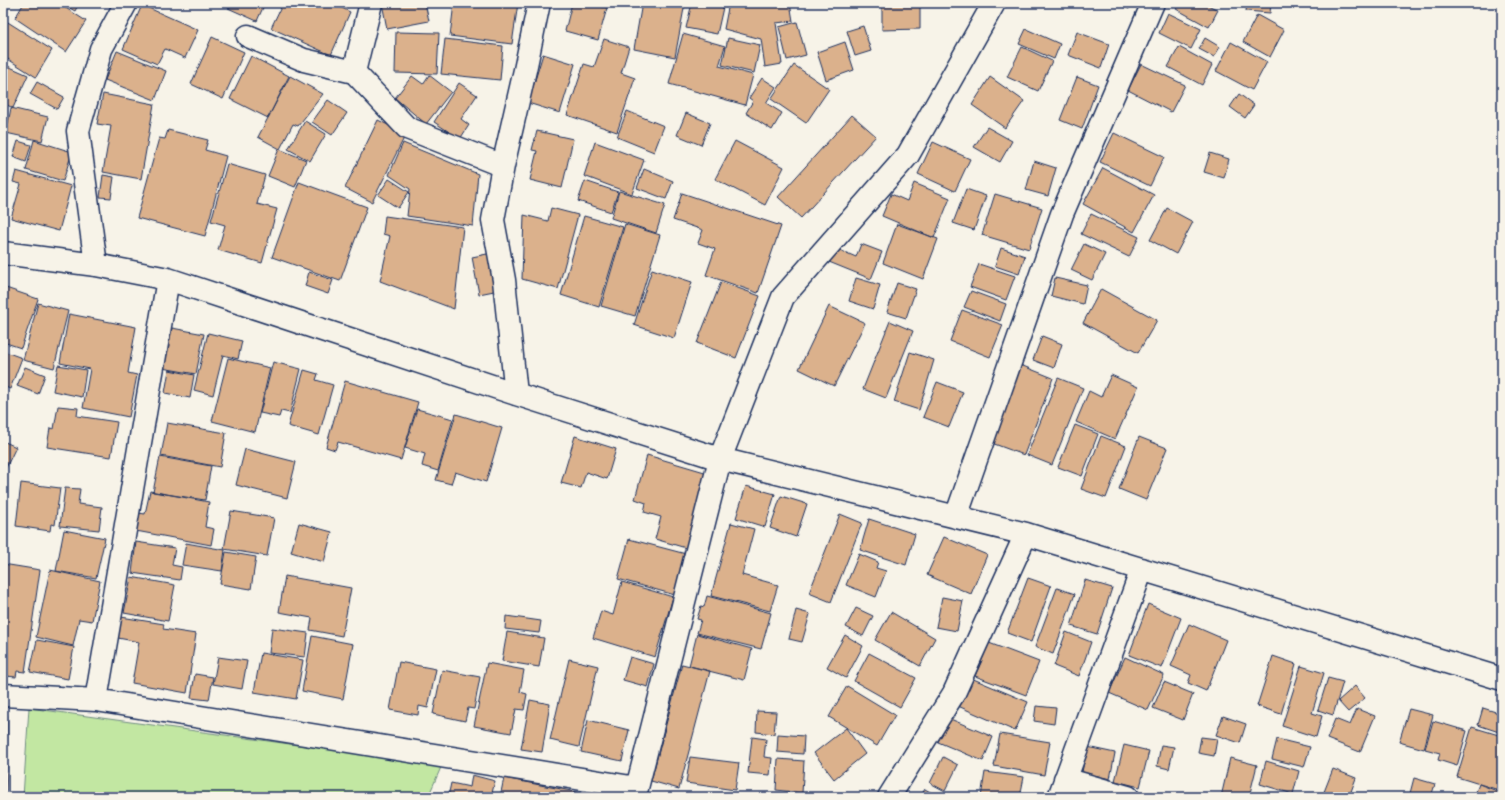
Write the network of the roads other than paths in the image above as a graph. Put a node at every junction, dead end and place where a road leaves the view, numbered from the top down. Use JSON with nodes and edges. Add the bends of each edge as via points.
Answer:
{"nodes":[{"id":1,"x":126,"y":3,"type":"edge"},
{"id":2,"x":371,"y":3,"type":"edge"},
{"id":3,"x":539,"y":3,"type":"edge"},
{"id":4,"x":994,"y":3,"type":"edge"},
{"id":5,"x":1153,"y":3,"type":"edge"},
{"id":6,"x":248,"y":36,"type":"dead end"},
{"id":7,"x":354,"y":72,"type":"junction"},
{"id":8,"x":503,"y":166,"type":"junction"},
{"id":9,"x":3,"y":253,"type":"edge"},
{"id":10,"x":96,"y":266,"type":"junction"},
{"id":11,"x":168,"y":279,"type":"junction"},
{"id":12,"x":516,"y":394,"type":"junction"},
{"id":13,"x":720,"y":459,"type":"junction"},
{"id":14,"x":956,"y":517,"type":"junction"},
{"id":15,"x":1026,"y":534,"type":"junction"},
{"id":16,"x":1142,"y":569,"type":"junction"},
{"id":17,"x":1502,"y":679,"type":"edge"},
{"id":18,"x":3,"y":695,"type":"edge"},
{"id":19,"x":96,"y":700,"type":"junction"},
{"id":20,"x":1062,"y":788,"type":"edge"},
{"id":21,"x":635,"y":792,"type":"edge"},
{"id":22,"x":889,"y":797,"type":"edge"},
{"id":23,"x":1128,"y":797,"type":"edge"}],
"edges":[{"from":1,"to":10,"type":"street","via":[[101,49],[78,131]]},
{"from":2,"to":7,"type":"street"},
{"from":3,"to":8,"type":"street"},
{"from":4,"to":13,"type":"street","via":[[908,155],[783,297]]},
{"from":5,"to":14,"type":"street","via":[[1062,214]]},
{"from":6,"to":7,"type":"street","via":[[304,60]]},
{"from":7,"to":8,"type":"street","via":[[407,128]]},
{"from":8,"to":12,"type":"street","via":[[493,220],[504,280]]},
{"from":9,"to":10,"type":"street"},
{"from":10,"to":11,"type":"street"},
{"from":11,"to":12,"type":"street"},
{"from":11,"to":19,"type":"street"},
{"from":12,"to":13,"type":"street"},
{"from":13,"to":14,"type":"street"},
{"from":13,"to":21,"type":"street"},
{"from":14,"to":15,"type":"street"},
{"from":15,"to":16,"type":"street"},
{"from":15,"to":22,"type":"street","via":[[954,693]]},
{"from":16,"to":17,"type":"street"},
{"from":16,"to":20,"type":"street"},
{"from":18,"to":19,"type":"street"},
{"from":19,"to":21,"type":"street"},
{"from":20,"to":23,"type":"street"}]}
